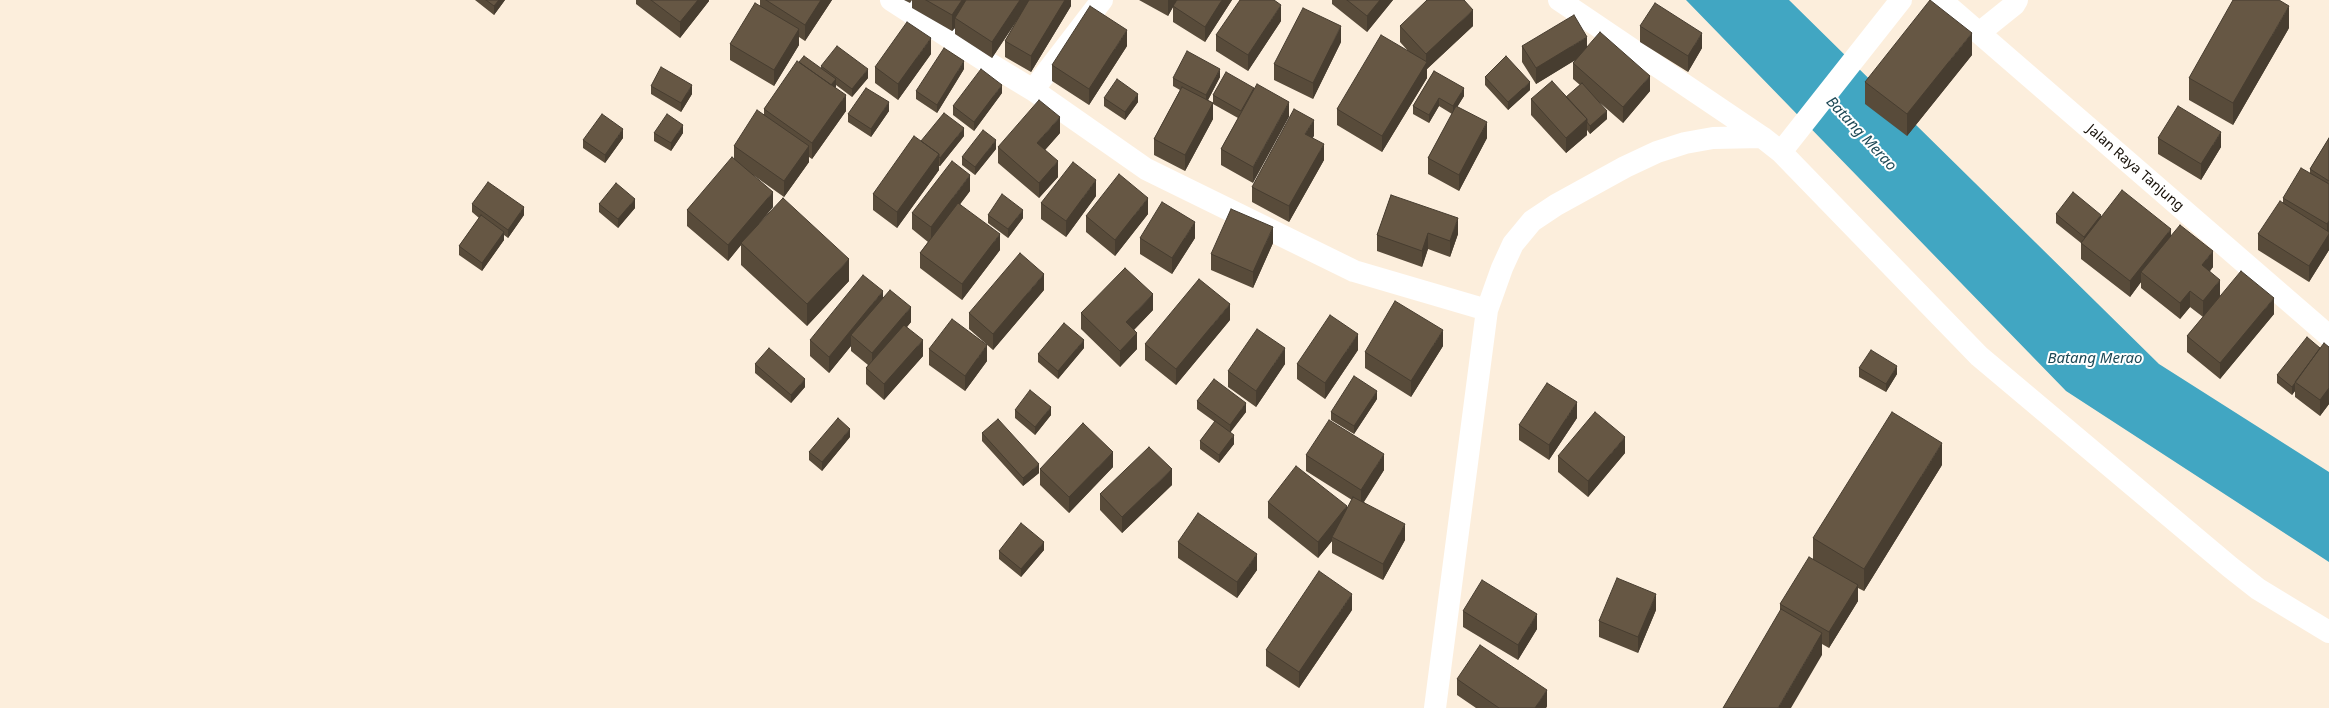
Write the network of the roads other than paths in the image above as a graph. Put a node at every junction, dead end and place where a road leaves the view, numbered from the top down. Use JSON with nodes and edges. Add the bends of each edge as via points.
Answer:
{"nodes":[{"id":1,"x":891,"y":0,"type":"edge"},
{"id":2,"x":1559,"y":0,"type":"edge"},
{"id":3,"x":1902,"y":0,"type":"edge"},
{"id":4,"x":1941,"y":0,"type":"edge"},
{"id":5,"x":2017,"y":0,"type":"edge"},
{"id":6,"x":1100,"y":1,"type":"edge"},
{"id":7,"x":1979,"y":33,"type":"junction"},
{"id":8,"x":1033,"y":90,"type":"junction"},
{"id":9,"x":1762,"y":137,"type":"junction"},
{"id":10,"x":1784,"y":149,"type":"junction"},
{"id":11,"x":1488,"y":310,"type":"junction"},
{"id":12,"x":2329,"y":336,"type":"edge"},
{"id":13,"x":2329,"y":632,"type":"edge"},
{"id":14,"x":1435,"y":708,"type":"edge"}],
"edges":[{"from":1,"to":8,"type":"street"},
{"from":2,"to":9,"type":"street"},
{"from":3,"to":10,"type":"street"},
{"from":4,"to":7,"type":"street","name":"Jalan Raya Tanjung"},
{"from":5,"to":7,"type":"street"},
{"from":6,"to":8,"type":"street"},
{"from":7,"to":12,"type":"street","name":"Jalan Raya Tanjung"},
{"from":8,"to":11,"type":"street","via":[[1146,169],[1354,270]]},
{"from":9,"to":10,"type":"street"},
{"from":9,"to":11,"type":"street","via":[[1713,138],[1664,150],[1625,167],[1556,205],[1532,221],[1513,244]]},
{"from":10,"to":13,"type":"street","via":[[1979,356],[2230,567],[2258,589]]},
{"from":11,"to":14,"type":"street"}]}
